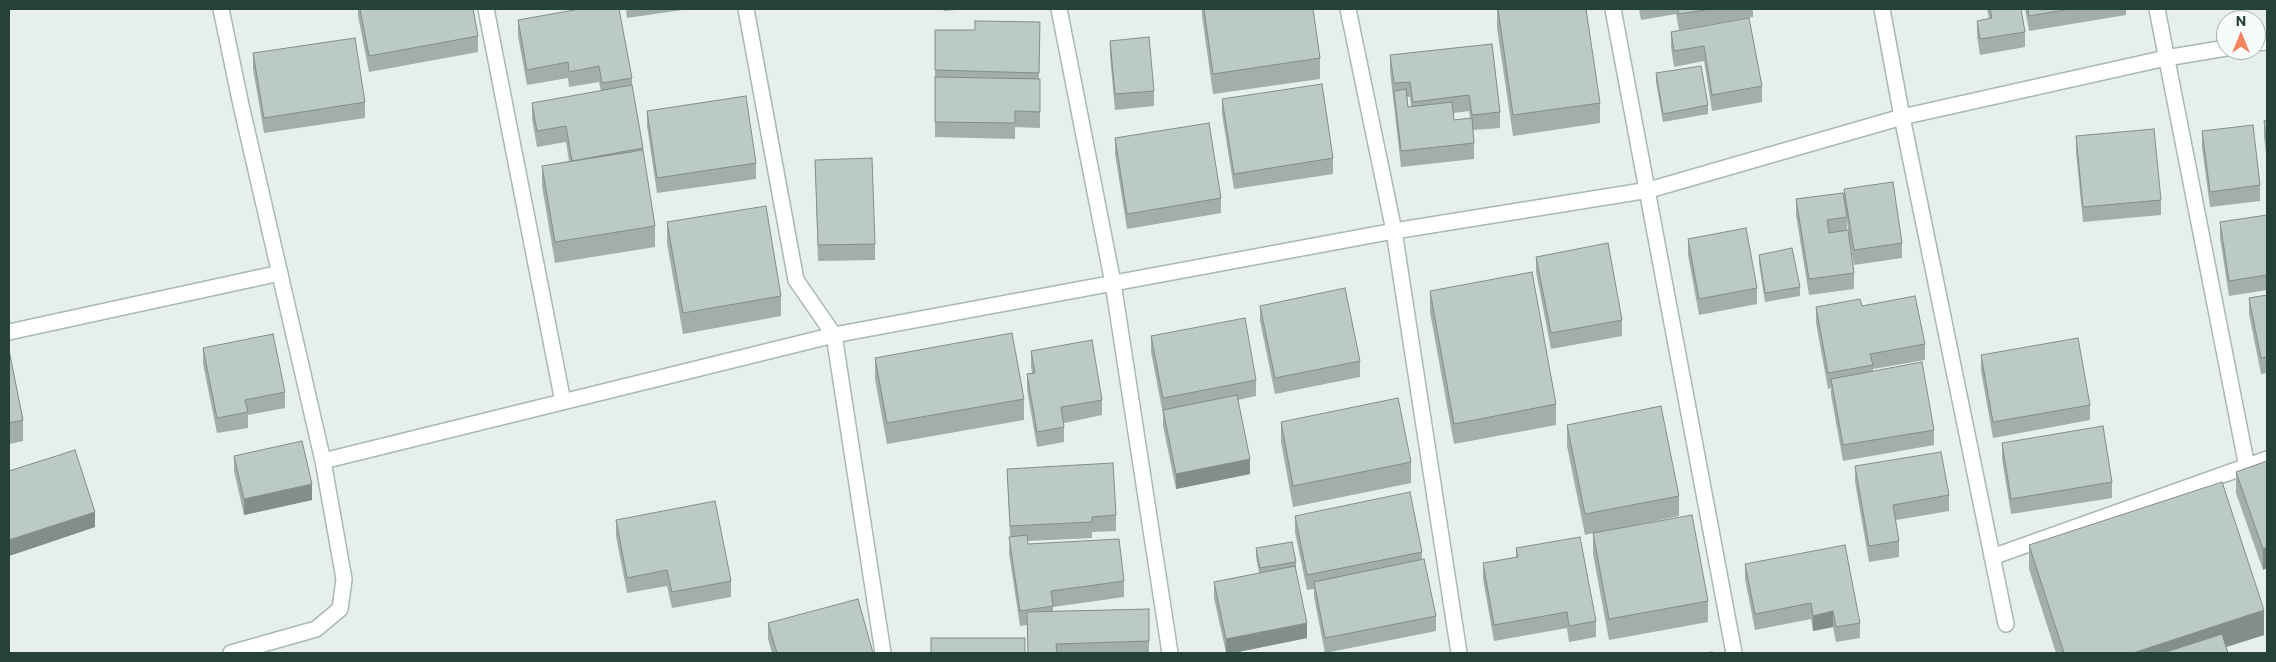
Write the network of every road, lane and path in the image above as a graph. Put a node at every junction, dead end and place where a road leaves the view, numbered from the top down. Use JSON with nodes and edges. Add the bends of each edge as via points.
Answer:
{"nodes":[{"id":1,"x":221,"y":9,"type":"edge"},
{"id":2,"x":486,"y":9,"type":"edge"},
{"id":3,"x":746,"y":9,"type":"edge"},
{"id":4,"x":1059,"y":9,"type":"edge"},
{"id":5,"x":1348,"y":9,"type":"edge"},
{"id":6,"x":1613,"y":9,"type":"edge"},
{"id":7,"x":1882,"y":9,"type":"edge"},
{"id":8,"x":2157,"y":9,"type":"edge"},
{"id":9,"x":2216,"y":50,"type":"edge"},
{"id":10,"x":2166,"y":58,"type":"junction"},
{"id":11,"x":1902,"y":117,"type":"junction"},
{"id":12,"x":1648,"y":190,"type":"junction"},
{"id":13,"x":1394,"y":231,"type":"junction"},
{"id":14,"x":280,"y":273,"type":"junction"},
{"id":15,"x":1113,"y":283,"type":"junction"},
{"id":16,"x":9,"y":332,"type":"edge"},
{"id":17,"x":834,"y":335,"type":"junction"},
{"id":18,"x":563,"y":402,"type":"junction"},
{"id":19,"x":2267,"y":459,"type":"edge"},
{"id":20,"x":323,"y":461,"type":"junction"},
{"id":21,"x":2247,"y":467,"type":"junction"},
{"id":22,"x":1992,"y":556,"type":"junction"},
{"id":23,"x":2006,"y":624,"type":"dead end"},
{"id":24,"x":232,"y":653,"type":"edge"},
{"id":25,"x":883,"y":653,"type":"edge"},
{"id":26,"x":1170,"y":653,"type":"edge"},
{"id":27,"x":1458,"y":653,"type":"edge"},
{"id":28,"x":1734,"y":653,"type":"edge"}],
"edges":[{"from":1,"to":14,"type":"street"},
{"from":2,"to":18,"type":"street"},
{"from":3,"to":17,"type":"street","via":[[796,280]]},
{"from":4,"to":15,"type":"street"},
{"from":5,"to":13,"type":"street"},
{"from":6,"to":12,"type":"street"},
{"from":7,"to":11,"type":"street"},
{"from":8,"to":10,"type":"street"},
{"from":9,"to":10,"type":"street"},
{"from":10,"to":11,"type":"street"},
{"from":10,"to":21,"type":"street"},
{"from":11,"to":12,"type":"street"},
{"from":11,"to":22,"type":"street"},
{"from":12,"to":13,"type":"street"},
{"from":12,"to":28,"type":"street"},
{"from":13,"to":15,"type":"street"},
{"from":13,"to":27,"type":"street"},
{"from":14,"to":16,"type":"street"},
{"from":14,"to":20,"type":"street"},
{"from":15,"to":17,"type":"street"},
{"from":15,"to":26,"type":"street"},
{"from":17,"to":18,"type":"street"},
{"from":17,"to":25,"type":"street"},
{"from":18,"to":20,"type":"street"},
{"from":19,"to":21,"type":"street"},
{"from":20,"to":24,"type":"street","via":[[344,579],[340,609],[316,629]]},
{"from":21,"to":22,"type":"street"},
{"from":22,"to":23,"type":"street"}]}
